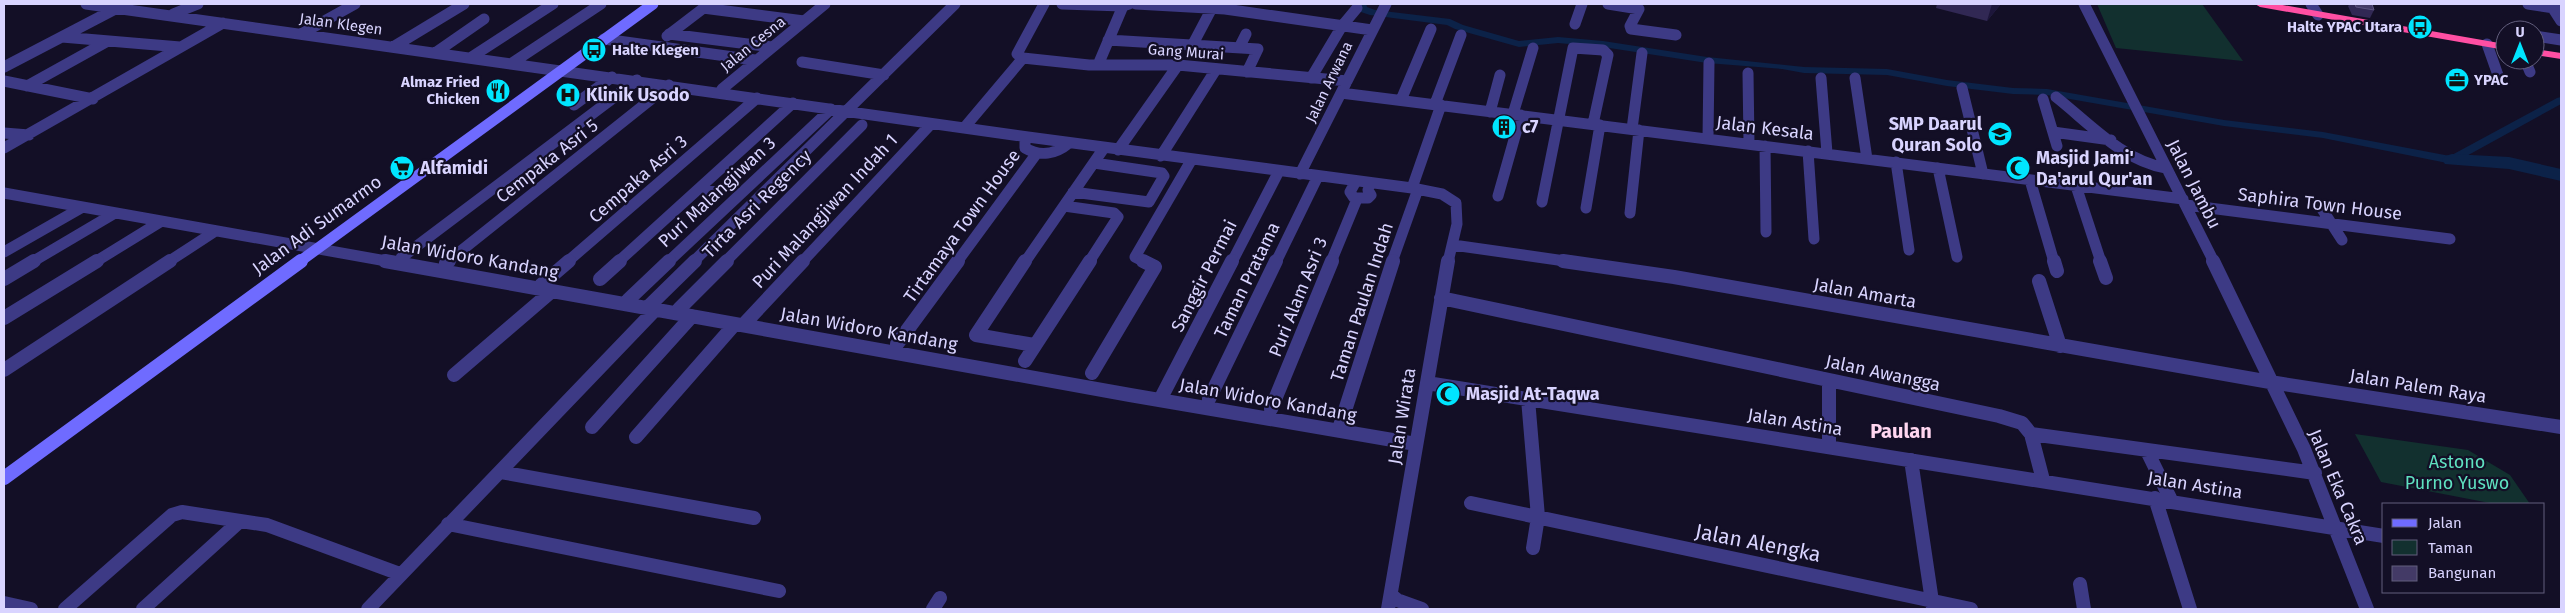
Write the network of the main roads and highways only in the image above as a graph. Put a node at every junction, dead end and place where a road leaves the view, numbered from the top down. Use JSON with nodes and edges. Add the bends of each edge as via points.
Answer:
{"nodes":[{"id":1,"x":653,"y":4,"type":"edge"},
{"id":2,"x":2260,"y":4,"type":"edge"},
{"id":3,"x":2495,"y":45,"type":"edge"},
{"id":4,"x":2545,"y":54,"type":"edge"},
{"id":5,"x":2561,"y":56,"type":"edge"},
{"id":6,"x":4,"y":478,"type":"edge"}],
"edges":[{"from":1,"to":6,"type":"main road","name":"Jalan Adi Sumarmo"},
{"from":2,"to":3,"type":"highway"},
{"from":4,"to":5,"type":"highway"}]}
